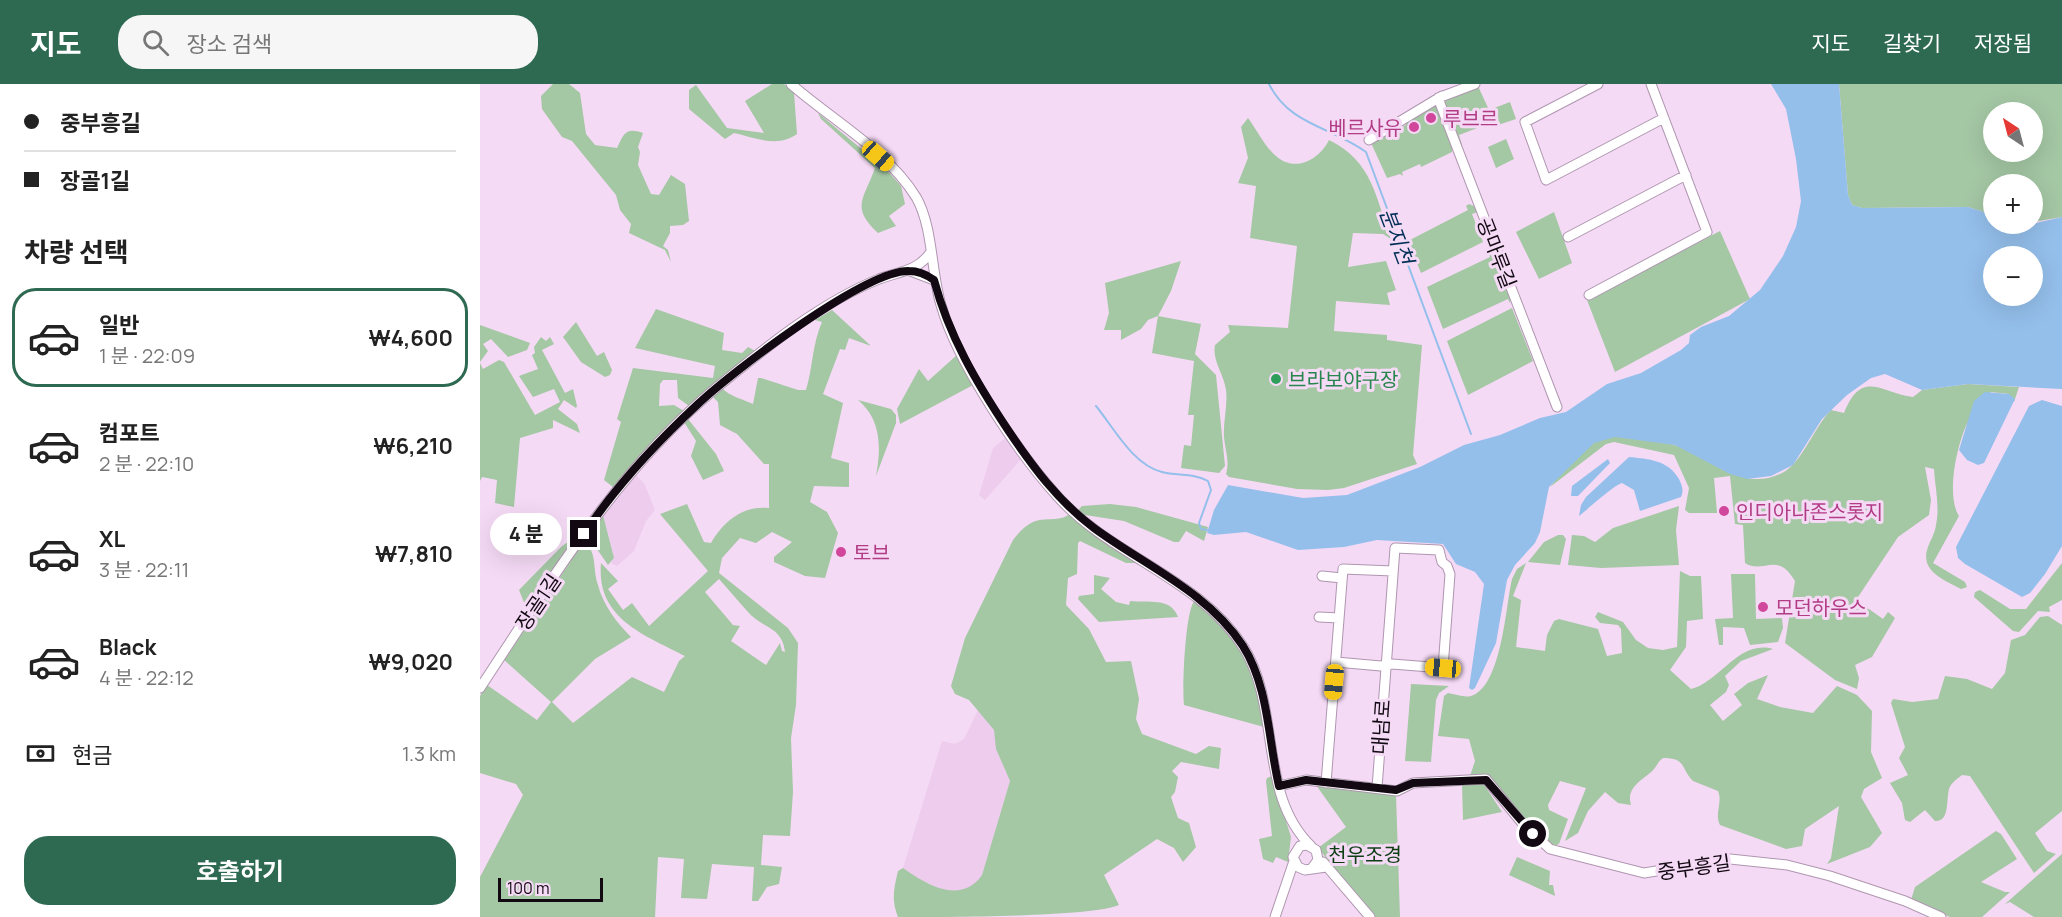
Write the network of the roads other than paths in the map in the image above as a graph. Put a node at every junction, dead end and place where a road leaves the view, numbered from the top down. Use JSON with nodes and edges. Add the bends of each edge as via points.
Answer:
{"nodes":[{"id":1,"x":791,"y":84,"type":"edge"},
{"id":2,"x":1458,"y":84,"type":"edge"},
{"id":3,"x":1475,"y":84,"type":"edge"},
{"id":4,"x":1598,"y":84,"type":"edge"},
{"id":5,"x":1651,"y":84,"type":"edge"},
{"id":6,"x":1438,"y":98,"type":"junction"},
{"id":7,"x":1664,"y":118,"type":"junction"},
{"id":8,"x":1369,"y":140,"type":"dead end"},
{"id":9,"x":1686,"y":175,"type":"junction"},
{"id":10,"x":1568,"y":237,"type":"dead end"},
{"id":11,"x":930,"y":252,"type":"junction"},
{"id":12,"x":908,"y":270,"type":"junction"},
{"id":13,"x":934,"y":280,"type":"junction"},
{"id":14,"x":1589,"y":296,"type":"dead end"},
{"id":15,"x":1557,"y":407,"type":"dead end"},
{"id":16,"x":1393,"y":572,"type":"junction"},
{"id":17,"x":1322,"y":576,"type":"dead end"},
{"id":18,"x":1342,"y":578,"type":"junction"},
{"id":19,"x":1319,"y":617,"type":"dead end"},
{"id":20,"x":1339,"y":618,"type":"junction"},
{"id":21,"x":1336,"y":662,"type":"junction"},
{"id":22,"x":1386,"y":665,"type":"junction"},
{"id":23,"x":480,"y":688,"type":"edge"},
{"id":24,"x":1326,"y":783,"type":"junction"},
{"id":25,"x":1279,"y":786,"type":"junction"},
{"id":26,"x":1377,"y":788,"type":"junction"},
{"id":27,"x":1298,"y":834,"type":"junction"},
{"id":28,"x":1314,"y":850,"type":"junction"},
{"id":29,"x":1295,"y":851,"type":"junction"},
{"id":30,"x":1294,"y":861,"type":"junction"},
{"id":31,"x":1326,"y":867,"type":"junction"},
{"id":32,"x":1308,"y":869,"type":"junction"},
{"id":33,"x":1290,"y":877,"type":"junction"},
{"id":34,"x":1275,"y":917,"type":"edge"},
{"id":35,"x":1370,"y":917,"type":"edge"},
{"id":36,"x":1941,"y":917,"type":"edge"}],
"edges":[{"from":1,"to":11,"type":"street","via":[[902,179],[920,205]]},
{"from":2,"to":6,"type":"street"},
{"from":3,"to":6,"type":"street"},
{"from":4,"to":7,"type":"street","via":[[1524,122],[1546,180]]},
{"from":5,"to":7,"type":"street"},
{"from":6,"to":8,"type":"street"},
{"from":6,"to":15,"type":"street","name":"공마루길"},
{"from":7,"to":9,"type":"street"},
{"from":9,"to":10,"type":"street"},
{"from":9,"to":14,"type":"street","via":[[1706,234]]},
{"from":11,"to":12,"type":"street","name":"장골1길","via":[[923,263]]},
{"from":11,"to":13,"type":"street"},
{"from":12,"to":13,"type":"street"},
{"from":12,"to":23,"type":"street","name":"장골1길","via":[[878,280],[827,307],[737,371],[691,411],[607,500]]},
{"from":13,"to":25,"type":"street","via":[[947,323],[975,379],[1026,457],[1058,497],[1096,530],[1200,601],[1238,639],[1258,678]]},
{"from":16,"to":18,"type":"street","via":[[1343,569]]},
{"from":16,"to":22,"type":"street","name":"대남로"},
{"from":16,"to":22,"type":"street","name":"대남로","via":[[1395,548],[1437,549],[1450,574],[1443,668]]},
{"from":17,"to":18,"type":"street"},
{"from":18,"to":20,"type":"street"},
{"from":19,"to":20,"type":"street"},
{"from":20,"to":21,"type":"street"},
{"from":21,"to":22,"type":"street","name":"대남로"},
{"from":21,"to":24,"type":"street"},
{"from":22,"to":26,"type":"street","name":"대남로"},
{"from":24,"to":25,"type":"street","via":[[1306,780]]},
{"from":24,"to":26,"type":"street"},
{"from":25,"to":27,"type":"street"},
{"from":26,"to":36,"type":"street","name":"중부흥길","via":[[1486,780],[1550,849],[1644,873],[1730,859],[1787,865],[1830,876]]},
{"from":27,"to":28,"type":"street"},
{"from":27,"to":29,"type":"street"},
{"from":28,"to":29,"type":"street","via":[[1300,846]]},
{"from":28,"to":31,"type":"street"},
{"from":28,"to":32,"type":"street","via":[[1318,860]]},
{"from":29,"to":30,"type":"street"},
{"from":30,"to":32,"type":"street","via":[[1298,867]]},
{"from":30,"to":33,"type":"street"},
{"from":31,"to":32,"type":"street"},
{"from":31,"to":35,"type":"street"},
{"from":32,"to":33,"type":"street"},
{"from":33,"to":34,"type":"street"}]}
